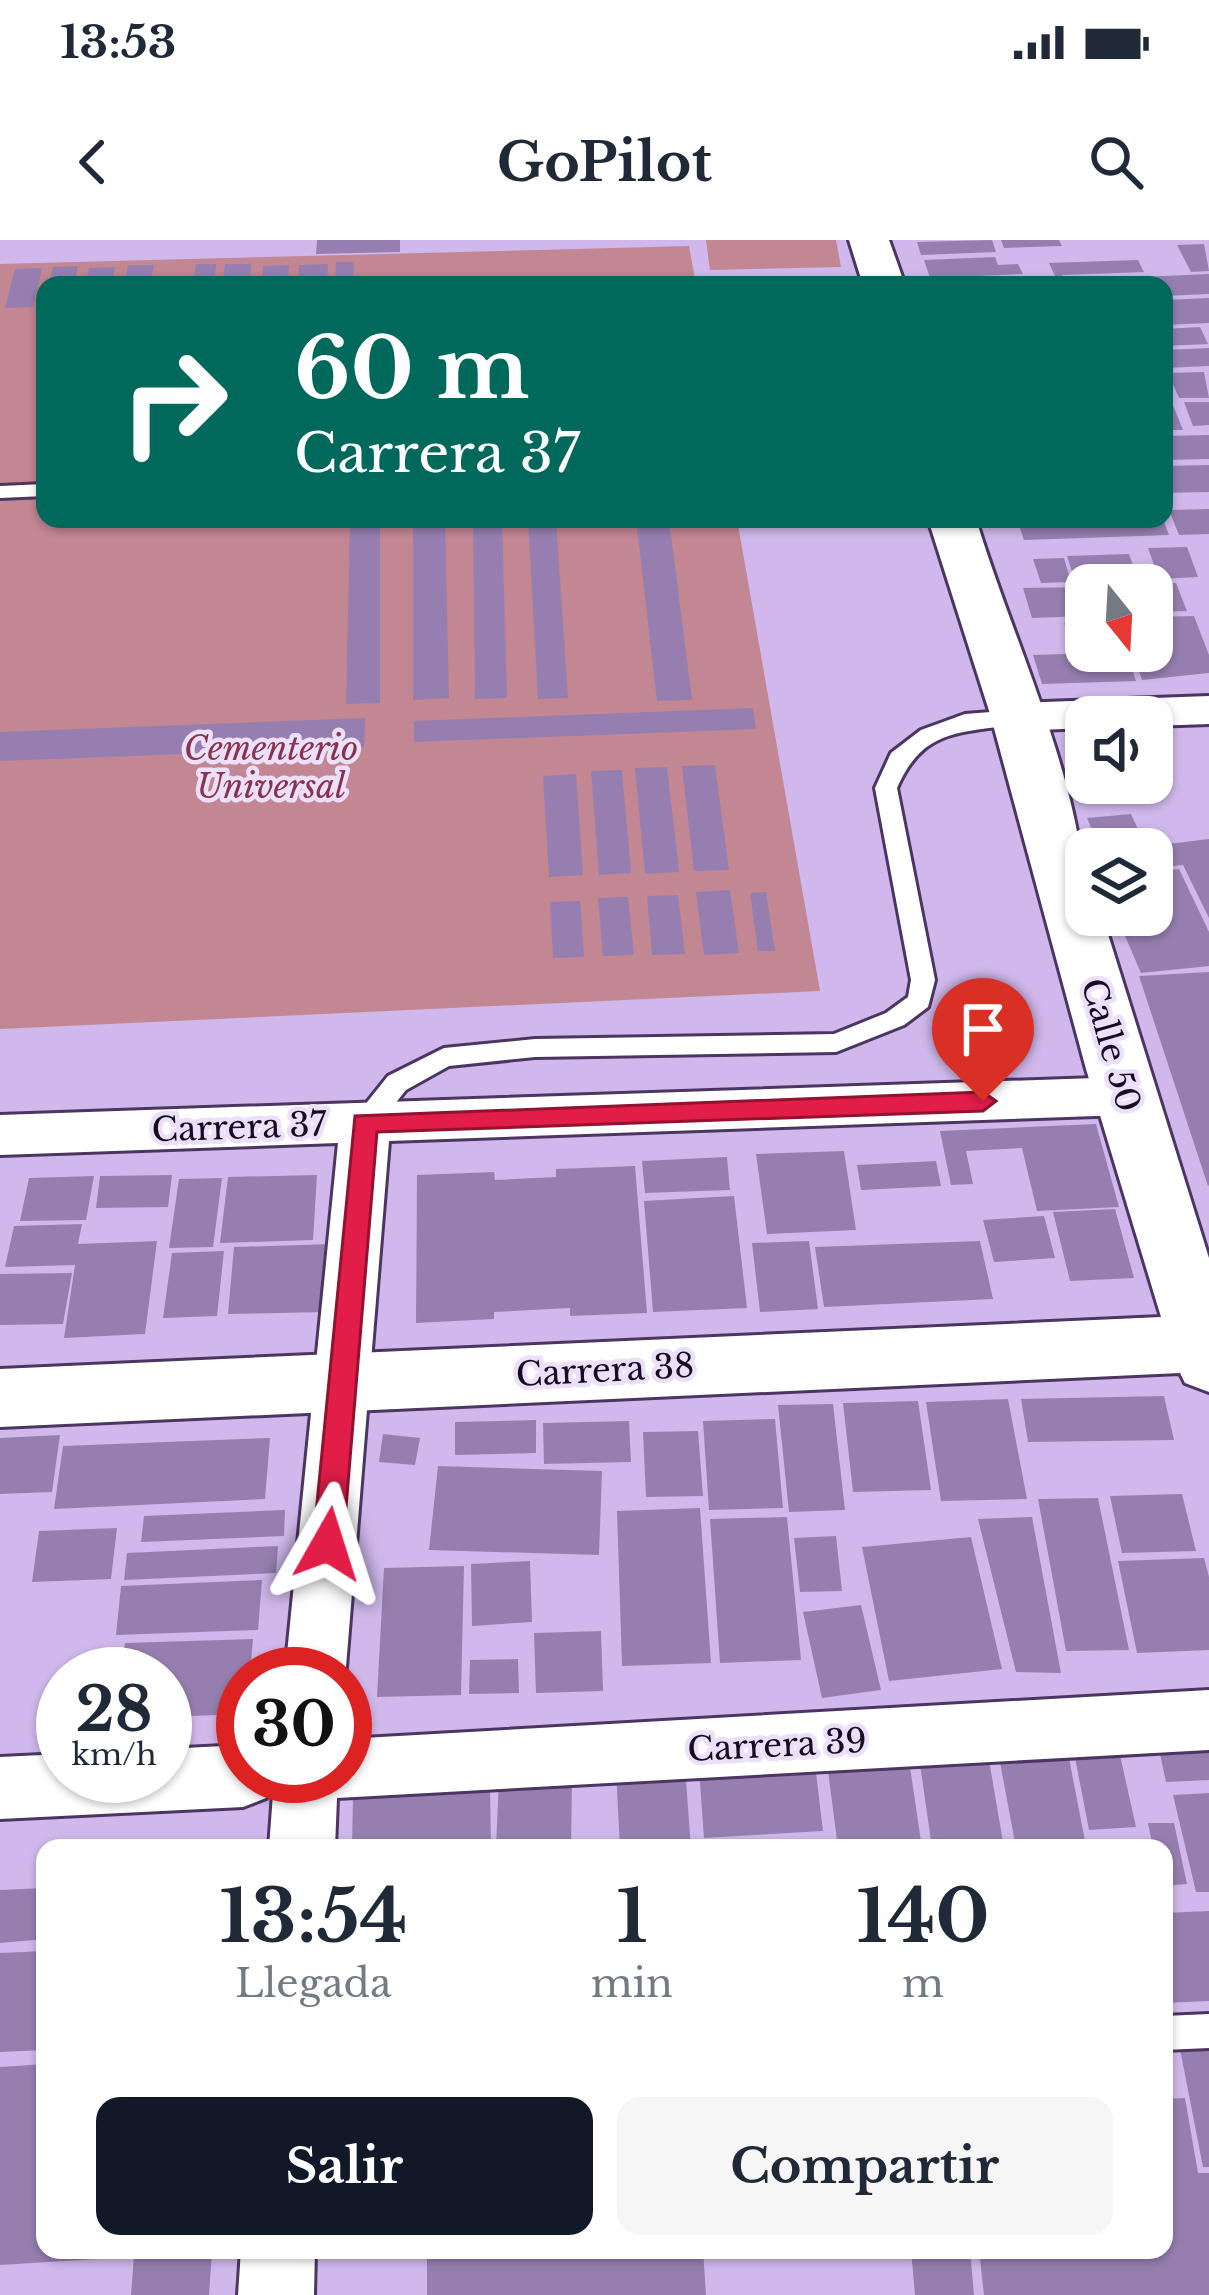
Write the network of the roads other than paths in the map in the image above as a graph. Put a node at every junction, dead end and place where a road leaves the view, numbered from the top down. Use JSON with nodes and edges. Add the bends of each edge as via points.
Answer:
{"nodes":[{"id":1,"x":869,"y":240,"type":"edge"},
{"id":2,"x":881,"y":276,"type":"edge"},
{"id":3,"x":36,"y":490,"type":"edge"},
{"id":4,"x":0,"y":492,"type":"edge"},
{"id":5,"x":955,"y":528,"type":"edge"},
{"id":6,"x":1209,"y":710,"type":"edge"},
{"id":7,"x":1017,"y":717,"type":"junction"},
{"id":8,"x":1125,"y":1096,"type":"junction"},
{"id":9,"x":364,"y":1123,"type":"junction"},
{"id":10,"x":0,"y":1135,"type":"edge"},
{"id":11,"x":1207,"y":1350,"type":"edge"},
{"id":12,"x":343,"y":1382,"type":"junction"},
{"id":13,"x":0,"y":1398,"type":"edge"},
{"id":14,"x":318,"y":1647,"type":"edge"},
{"id":15,"x":1209,"y":1720,"type":"edge"},
{"id":16,"x":372,"y":1769,"type":"edge"},
{"id":17,"x":216,"y":1777,"type":"edge"},
{"id":18,"x":0,"y":1788,"type":"edge"},
{"id":19,"x":304,"y":1803,"type":"edge"},
{"id":20,"x":302,"y":1839,"type":"edge"},
{"id":21,"x":1209,"y":2031,"type":"edge"},
{"id":22,"x":1173,"y":2033,"type":"edge"},
{"id":23,"x":278,"y":2259,"type":"edge"},
{"id":24,"x":276,"y":2295,"type":"edge"}],
"edges":[{"from":1,"to":2,"type":"street"},
{"from":3,"to":4,"type":"lane"},
{"from":5,"to":7,"type":"street","name":"Calle 50"},
{"from":6,"to":7,"type":"street"},
{"from":7,"to":8,"type":"street","name":"Calle 50"},
{"from":7,"to":9,"type":"lane","via":[[965,721],[929,735],[899,758],[886,788],[923,980],[919,1001],[895,1019],[836,1043],[444,1057],[398,1083]]},
{"from":8,"to":9,"type":"street","name":"Carrera 37"},
{"from":8,"to":11,"type":"street","name":"Calle 50"},
{"from":9,"to":10,"type":"street","name":"Carrera 37"},
{"from":9,"to":12,"type":"street"},
{"from":11,"to":12,"type":"street","name":"Carrera 38"},
{"from":12,"to":13,"type":"street","name":"Carrera 38"},
{"from":12,"to":14,"type":"street"},
{"from":15,"to":16,"type":"street","name":"Carrera 39"},
{"from":17,"to":18,"type":"street"},
{"from":19,"to":20,"type":"street"},
{"from":21,"to":22,"type":"lane"},
{"from":23,"to":24,"type":"street"}]}
